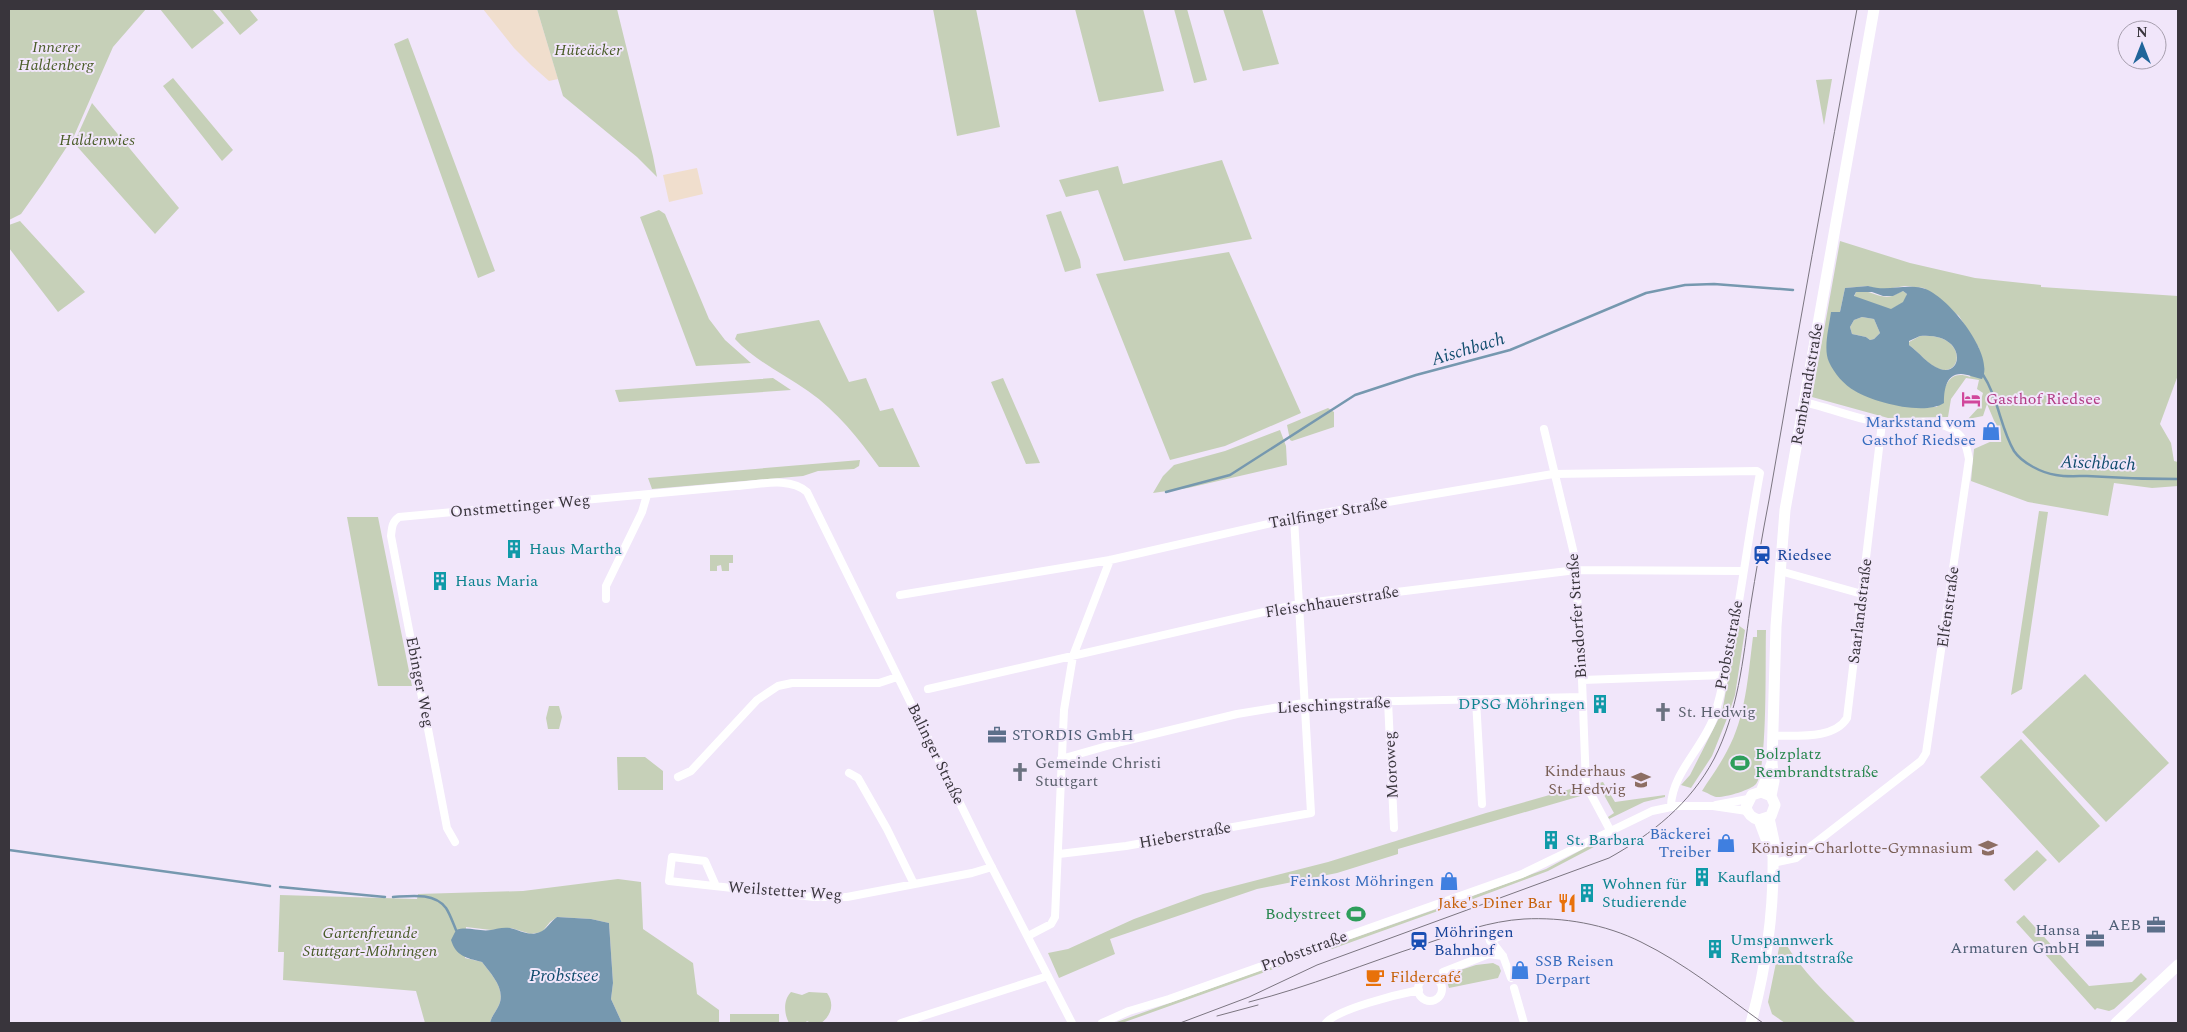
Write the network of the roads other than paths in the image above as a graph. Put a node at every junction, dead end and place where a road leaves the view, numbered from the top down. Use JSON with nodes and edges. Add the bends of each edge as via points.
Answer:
{"nodes":[{"id":1,"x":1874,"y":9,"type":"edge"},
{"id":2,"x":1803,"y":402,"type":"junction"},
{"id":3,"x":1882,"y":423,"type":"junction"},
{"id":4,"x":1544,"y":429,"type":"dead end"},
{"id":5,"x":1553,"y":474,"type":"junction"},
{"id":6,"x":1760,"y":474,"type":"joint"},
{"id":7,"x":800,"y":486,"type":"joint"},
{"id":8,"x":647,"y":495,"type":"junction"},
{"id":9,"x":1294,"y":518,"type":"junction"},
{"id":10,"x":395,"y":520,"type":"joint"},
{"id":11,"x":1110,"y":560,"type":"junction"},
{"id":12,"x":1576,"y":570,"type":"junction"},
{"id":13,"x":1780,"y":570,"type":"junction"},
{"id":14,"x":1743,"y":571,"type":"junction"},
{"id":15,"x":1862,"y":594,"type":"junction"},
{"id":16,"x":900,"y":595,"type":"dead end"},
{"id":17,"x":606,"y":599,"type":"dead end"},
{"id":18,"x":1299,"y":604,"type":"junction"},
{"id":19,"x":1073,"y":656,"type":"junction"},
{"id":20,"x":1725,"y":675,"type":"junction"},
{"id":21,"x":898,"y":676,"type":"junction"},
{"id":22,"x":1582,"y":680,"type":"junction"},
{"id":23,"x":928,"y":689,"type":"dead end"},
{"id":24,"x":1582,"y":697,"type":"junction"},
{"id":25,"x":1476,"y":700,"type":"junction"},
{"id":26,"x":1388,"y":702,"type":"junction"},
{"id":27,"x":1304,"y":703,"type":"junction"},
{"id":28,"x":1772,"y":736,"type":"junction"},
{"id":29,"x":1061,"y":759,"type":"junction"},
{"id":30,"x":849,"y":773,"type":"dead end"},
{"id":31,"x":678,"y":777,"type":"dead end"},
{"id":32,"x":1766,"y":794,"type":"junction"},
{"id":33,"x":1748,"y":799,"type":"junction"},
{"id":34,"x":1482,"y":804,"type":"dead end"},
{"id":35,"x":1674,"y":806,"type":"junction"},
{"id":36,"x":1712,"y":806,"type":"junction"},
{"id":37,"x":1747,"y":811,"type":"junction"},
{"id":38,"x":1764,"y":819,"type":"junction"},
{"id":39,"x":1394,"y":828,"type":"dead end"},
{"id":40,"x":1610,"y":830,"type":"junction"},
{"id":41,"x":455,"y":842,"type":"dead end"},
{"id":42,"x":1059,"y":854,"type":"junction"},
{"id":43,"x":1773,"y":860,"type":"junction"},
{"id":44,"x":992,"y":867,"type":"junction"},
{"id":45,"x":914,"y":884,"type":"junction"},
{"id":46,"x":716,"y":886,"type":"junction"},
{"id":47,"x":1506,"y":933,"type":"dead end"},
{"id":48,"x":1028,"y":936,"type":"junction"},
{"id":49,"x":1492,"y":942,"type":"junction"},
{"id":50,"x":1488,"y":954,"type":"junction"},
{"id":51,"x":1503,"y":956,"type":"junction"},
{"id":52,"x":2178,"y":965,"type":"edge"},
{"id":53,"x":1443,"y":972,"type":"dead end"},
{"id":54,"x":1048,"y":976,"type":"junction"},
{"id":55,"x":1511,"y":978,"type":"dead end"},
{"id":56,"x":1514,"y":988,"type":"dead end"},
{"id":57,"x":1418,"y":990,"type":"dead end"},
{"id":58,"x":900,"y":1023,"type":"edge"},
{"id":59,"x":1072,"y":1023,"type":"edge"},
{"id":60,"x":1102,"y":1023,"type":"edge"},
{"id":61,"x":1326,"y":1023,"type":"edge"},
{"id":62,"x":1524,"y":1023,"type":"edge"},
{"id":63,"x":1751,"y":1023,"type":"edge"},
{"id":64,"x":2116,"y":1023,"type":"edge"}],
"edges":[{"from":1,"to":2,"type":"street","name":"Rembrandtstraße"},
{"from":2,"to":3,"type":"street","name":"Elfenstraße"},
{"from":2,"to":13,"type":"street","name":"Rembrandtstraße","via":[[1785,510]]},
{"from":3,"to":15,"type":"street","name":"Saarlandstraße"},
{"from":3,"to":43,"type":"street","name":"Elfenstraße","via":[[1944,426],[1962,438],[1969,459],[1929,742],[1921,761],[1796,858]]},
{"from":4,"to":5,"type":"street","name":"Binsdorfer Straße"},
{"from":5,"to":6,"type":"street","name":"Tailfinger Straße","via":[[1753,470]]},
{"from":5,"to":9,"type":"street","name":"Tailfinger Straße"},
{"from":5,"to":12,"type":"street","name":"Binsdorfer Straße"},
{"from":6,"to":14,"type":"street","name":"Probststraße"},
{"from":7,"to":8,"type":"street","name":"Onstmettinger Weg","via":[[785,483]]},
{"from":7,"to":21,"type":"street","name":"Balinger Straße","via":[[806,492]]},
{"from":8,"to":10,"type":"street","name":"Onstmettinger Weg","via":[[399,516]]},
{"from":8,"to":17,"type":"street","via":[[606,586]]},
{"from":9,"to":11,"type":"street","name":"Tailfinger Straße"},
{"from":9,"to":18,"type":"street"},
{"from":10,"to":41,"type":"street","name":"Ebinger Weg","via":[[391,536],[447,828]]},
{"from":11,"to":16,"type":"street","name":"Tailfinger Straße"},
{"from":11,"to":19,"type":"street"},
{"from":12,"to":14,"type":"street","name":"Fleischhauerstraße"},
{"from":12,"to":18,"type":"street","name":"Fleischhauerstraße"},
{"from":12,"to":22,"type":"street","name":"Binsdorfer Straße"},
{"from":13,"to":15,"type":"street"},
{"from":13,"to":28,"type":"street","name":"Rembrandtstraße"},
{"from":14,"to":20,"type":"street","name":"Probststraße"},
{"from":15,"to":28,"type":"street","name":"Saarlandstraße","via":[[1847,718],[1837,730],[1826,734]]},
{"from":18,"to":19,"type":"street","name":"Fleischhauerstraße"},
{"from":18,"to":27,"type":"street"},
{"from":19,"to":23,"type":"street","name":"Fleischhauerstraße"},
{"from":19,"to":29,"type":"street","via":[[1064,710]]},
{"from":20,"to":22,"type":"street"},
{"from":20,"to":35,"type":"street","name":"Probststraße","via":[[1714,717],[1673,788]]},
{"from":21,"to":31,"type":"street","via":[[880,683],[792,683],[778,686],[757,700],[691,771]]},
{"from":21,"to":44,"type":"street","name":"Balinger Straße"},
{"from":22,"to":24,"type":"street","name":"Binsdorfer Straße"},
{"from":24,"to":25,"type":"street","name":"Lieschingstraße"},
{"from":24,"to":40,"type":"street","name":"Binsdorfer Straße","via":[[1586,785]]},
{"from":25,"to":26,"type":"street","name":"Lieschingstraße"},
{"from":25,"to":34,"type":"street"},
{"from":26,"to":27,"type":"street","name":"Lieschingstraße"},
{"from":26,"to":39,"type":"street","name":"Moroweg"},
{"from":27,"to":29,"type":"street","name":"Lieschingstraße","via":[[1237,714]]},
{"from":27,"to":42,"type":"street","name":"Hieberstraße","via":[[1311,813],[1126,846]]},
{"from":28,"to":32,"type":"street","name":"Rembrandtstraße","via":[[1772,762]]},
{"from":29,"to":42,"type":"street"},
{"from":30,"to":45,"type":"street","via":[[858,778]]},
{"from":32,"to":33,"type":"street","via":[[1752,795]]},
{"from":32,"to":38,"type":"street","name":"Rembrandtstraße","via":[[1775,805],[1774,812]]},
{"from":33,"to":36,"type":"street","name":"Probststraße"},
{"from":33,"to":37,"type":"street"},
{"from":35,"to":36,"type":"street","name":"Probststraße"},
{"from":35,"to":40,"type":"street","name":"Probststraße","via":[[1638,816]]},
{"from":36,"to":37,"type":"street","name":"Probststraße"},
{"from":37,"to":38,"type":"street","via":[[1753,819]]},
{"from":38,"to":43,"type":"street","name":"Rembrandtstraße","via":[[1775,846]]},
{"from":40,"to":60,"type":"street","name":"Probststraße","via":[[1522,874]]},
{"from":42,"to":48,"type":"street","via":[[1055,917],[1051,924]]},
{"from":43,"to":63,"type":"street","name":"Rembrandtstraße","via":[[1768,949]]},
{"from":44,"to":45,"type":"street","name":"Weilstetter Weg"},
{"from":44,"to":48,"type":"street","name":"Balinger Straße"},
{"from":45,"to":46,"type":"street","name":"Weilstetter Weg","via":[[847,897],[814,897]]},
{"from":46,"to":46,"type":"street","name":"Weilstetter Weg","via":[[669,880],[672,857],[705,861]]},
{"from":47,"to":49,"type":"street"},
{"from":48,"to":54,"type":"street","name":"Balinger Straße"},
{"from":49,"to":50,"type":"street"},
{"from":49,"to":51,"type":"street"},
{"from":50,"to":51,"type":"street"},
{"from":50,"to":53,"type":"street"},
{"from":51,"to":55,"type":"street"},
{"from":52,"to":64,"type":"street"},
{"from":54,"to":58,"type":"street"},
{"from":54,"to":59,"type":"street","name":"Balinger Straße"},
{"from":56,"to":62,"type":"street"},
{"from":57,"to":61,"type":"street","via":[[1355,1009]]}]}
